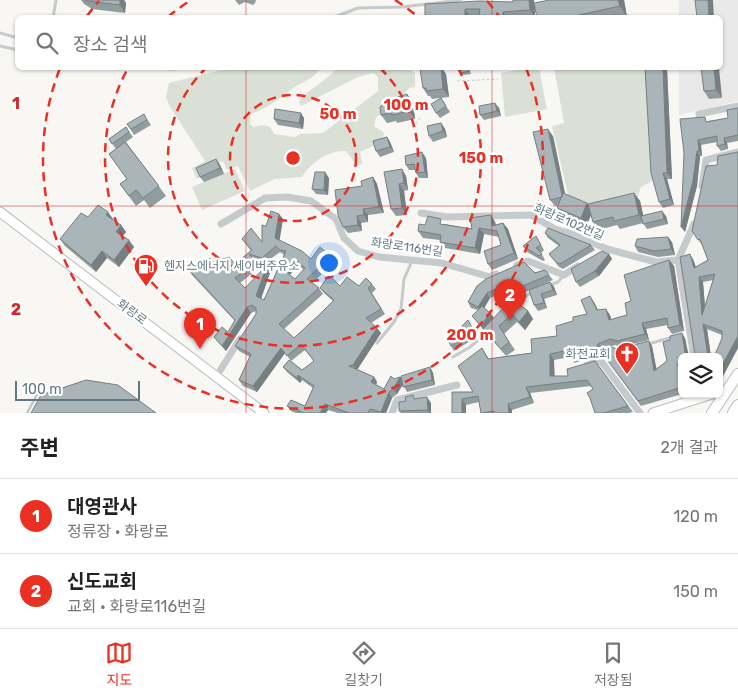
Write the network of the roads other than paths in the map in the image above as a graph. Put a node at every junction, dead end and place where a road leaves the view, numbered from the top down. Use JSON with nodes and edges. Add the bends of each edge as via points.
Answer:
{"nodes":[{"id":1,"x":56,"y":0,"type":"edge"},
{"id":2,"x":461,"y":0,"type":"edge"},
{"id":3,"x":54,"y":15,"type":"edge"},
{"id":4,"x":340,"y":15,"type":"edge"},
{"id":5,"x":0,"y":33,"type":"edge"},
{"id":6,"x":15,"y":37,"type":"edge"},
{"id":7,"x":0,"y":46,"type":"edge"},
{"id":8,"x":15,"y":49,"type":"edge"},
{"id":9,"x":738,"y":106,"type":"edge"},
{"id":10,"x":699,"y":114,"type":"dead end"},
{"id":11,"x":738,"y":152,"type":"edge"},
{"id":12,"x":700,"y":196,"type":"edge"},
{"id":13,"x":0,"y":212,"type":"edge"},
{"id":14,"x":421,"y":213,"type":"dead end"},
{"id":15,"x":696,"y":213,"type":"edge"},
{"id":16,"x":221,"y":224,"type":"dead end"},
{"id":17,"x":607,"y":249,"type":"junction"},
{"id":18,"x":598,"y":254,"type":"edge"},
{"id":19,"x":412,"y":260,"type":"junction"},
{"id":20,"x":590,"y":260,"type":"edge"},
{"id":21,"x":678,"y":260,"type":"junction"},
{"id":22,"x":512,"y":267,"type":"edge"},
{"id":23,"x":505,"y":271,"type":"edge"},
{"id":24,"x":564,"y":275,"type":"junction"},
{"id":25,"x":544,"y":287,"type":"edge"},
{"id":26,"x":537,"y":290,"type":"edge"},
{"id":27,"x":508,"y":309,"type":"edge"},
{"id":28,"x":491,"y":330,"type":"edge"},
{"id":29,"x":245,"y":331,"type":"edge"},
{"id":30,"x":677,"y":336,"type":"edge"},
{"id":31,"x":377,"y":343,"type":"dead end"},
{"id":32,"x":645,"y":344,"type":"edge"},
{"id":33,"x":604,"y":353,"type":"edge"},
{"id":34,"x":693,"y":353,"type":"edge"},
{"id":35,"x":453,"y":357,"type":"dead end"},
{"id":36,"x":601,"y":361,"type":"junction"},
{"id":37,"x":576,"y":368,"type":"edge"},
{"id":38,"x":738,"y":374,"type":"edge"},
{"id":39,"x":216,"y":377,"type":"junction"},
{"id":40,"x":457,"y":385,"type":"dead end"},
{"id":41,"x":728,"y":389,"type":"edge"},
{"id":42,"x":695,"y":398,"type":"edge"},
{"id":43,"x":738,"y":405,"type":"edge"},
{"id":44,"x":264,"y":413,"type":"edge"},
{"id":45,"x":392,"y":413,"type":"edge"},
{"id":46,"x":640,"y":413,"type":"edge"},
{"id":47,"x":653,"y":413,"type":"edge"},
{"id":48,"x":712,"y":413,"type":"edge"},
{"id":49,"x":733,"y":413,"type":"edge"}],
"edges":[{"from":1,"to":3,"type":"lane"},
{"from":2,"to":4,"type":"lane","via":[[358,8]]},
{"from":5,"to":6,"type":"lane"},
{"from":7,"to":8,"type":"lane"},
{"from":9,"to":10,"type":"street"},
{"from":11,"to":12,"type":"street","via":[[706,160]]},
{"from":13,"to":39,"type":"main road","name":"화랑로"},
{"from":14,"to":17,"type":"street","name":"화랑로102번길","via":[[447,217],[531,215],[555,229]]},
{"from":15,"to":21,"type":"street","via":[[692,231]]},
{"from":16,"to":19,"type":"street","name":"화랑로116번길","via":[[265,198],[287,197],[311,202],[336,219],[344,238],[358,251]]},
{"from":17,"to":18,"type":"street"},
{"from":17,"to":21,"type":"street","name":"화랑로102번길","via":[[656,262]]},
{"from":19,"to":23,"type":"street","name":"화랑로116번길","via":[[442,263],[490,277]]},
{"from":19,"to":31,"type":"lane","via":[[404,279],[401,308]]},
{"from":20,"to":24,"type":"street"},
{"from":21,"to":34,"type":"street","via":[[687,333]]},
{"from":22,"to":24,"type":"street","via":[[528,261]]},
{"from":24,"to":25,"type":"lane","via":[[558,282]]},
{"from":26,"to":27,"type":"lane"},
{"from":28,"to":35,"type":"lane"},
{"from":29,"to":39,"type":"street"},
{"from":30,"to":32,"type":"lane"},
{"from":33,"to":36,"type":"lane"},
{"from":36,"to":37,"type":"street"},
{"from":36,"to":46,"type":"street"},
{"from":38,"to":41,"type":"main road"},
{"from":39,"to":44,"type":"main road","name":"화랑로"},
{"from":40,"to":45,"type":"street","via":[[396,400]]},
{"from":41,"to":48,"type":"main road"},
{"from":42,"to":47,"type":"main road"},
{"from":43,"to":49,"type":"main road"}]}
